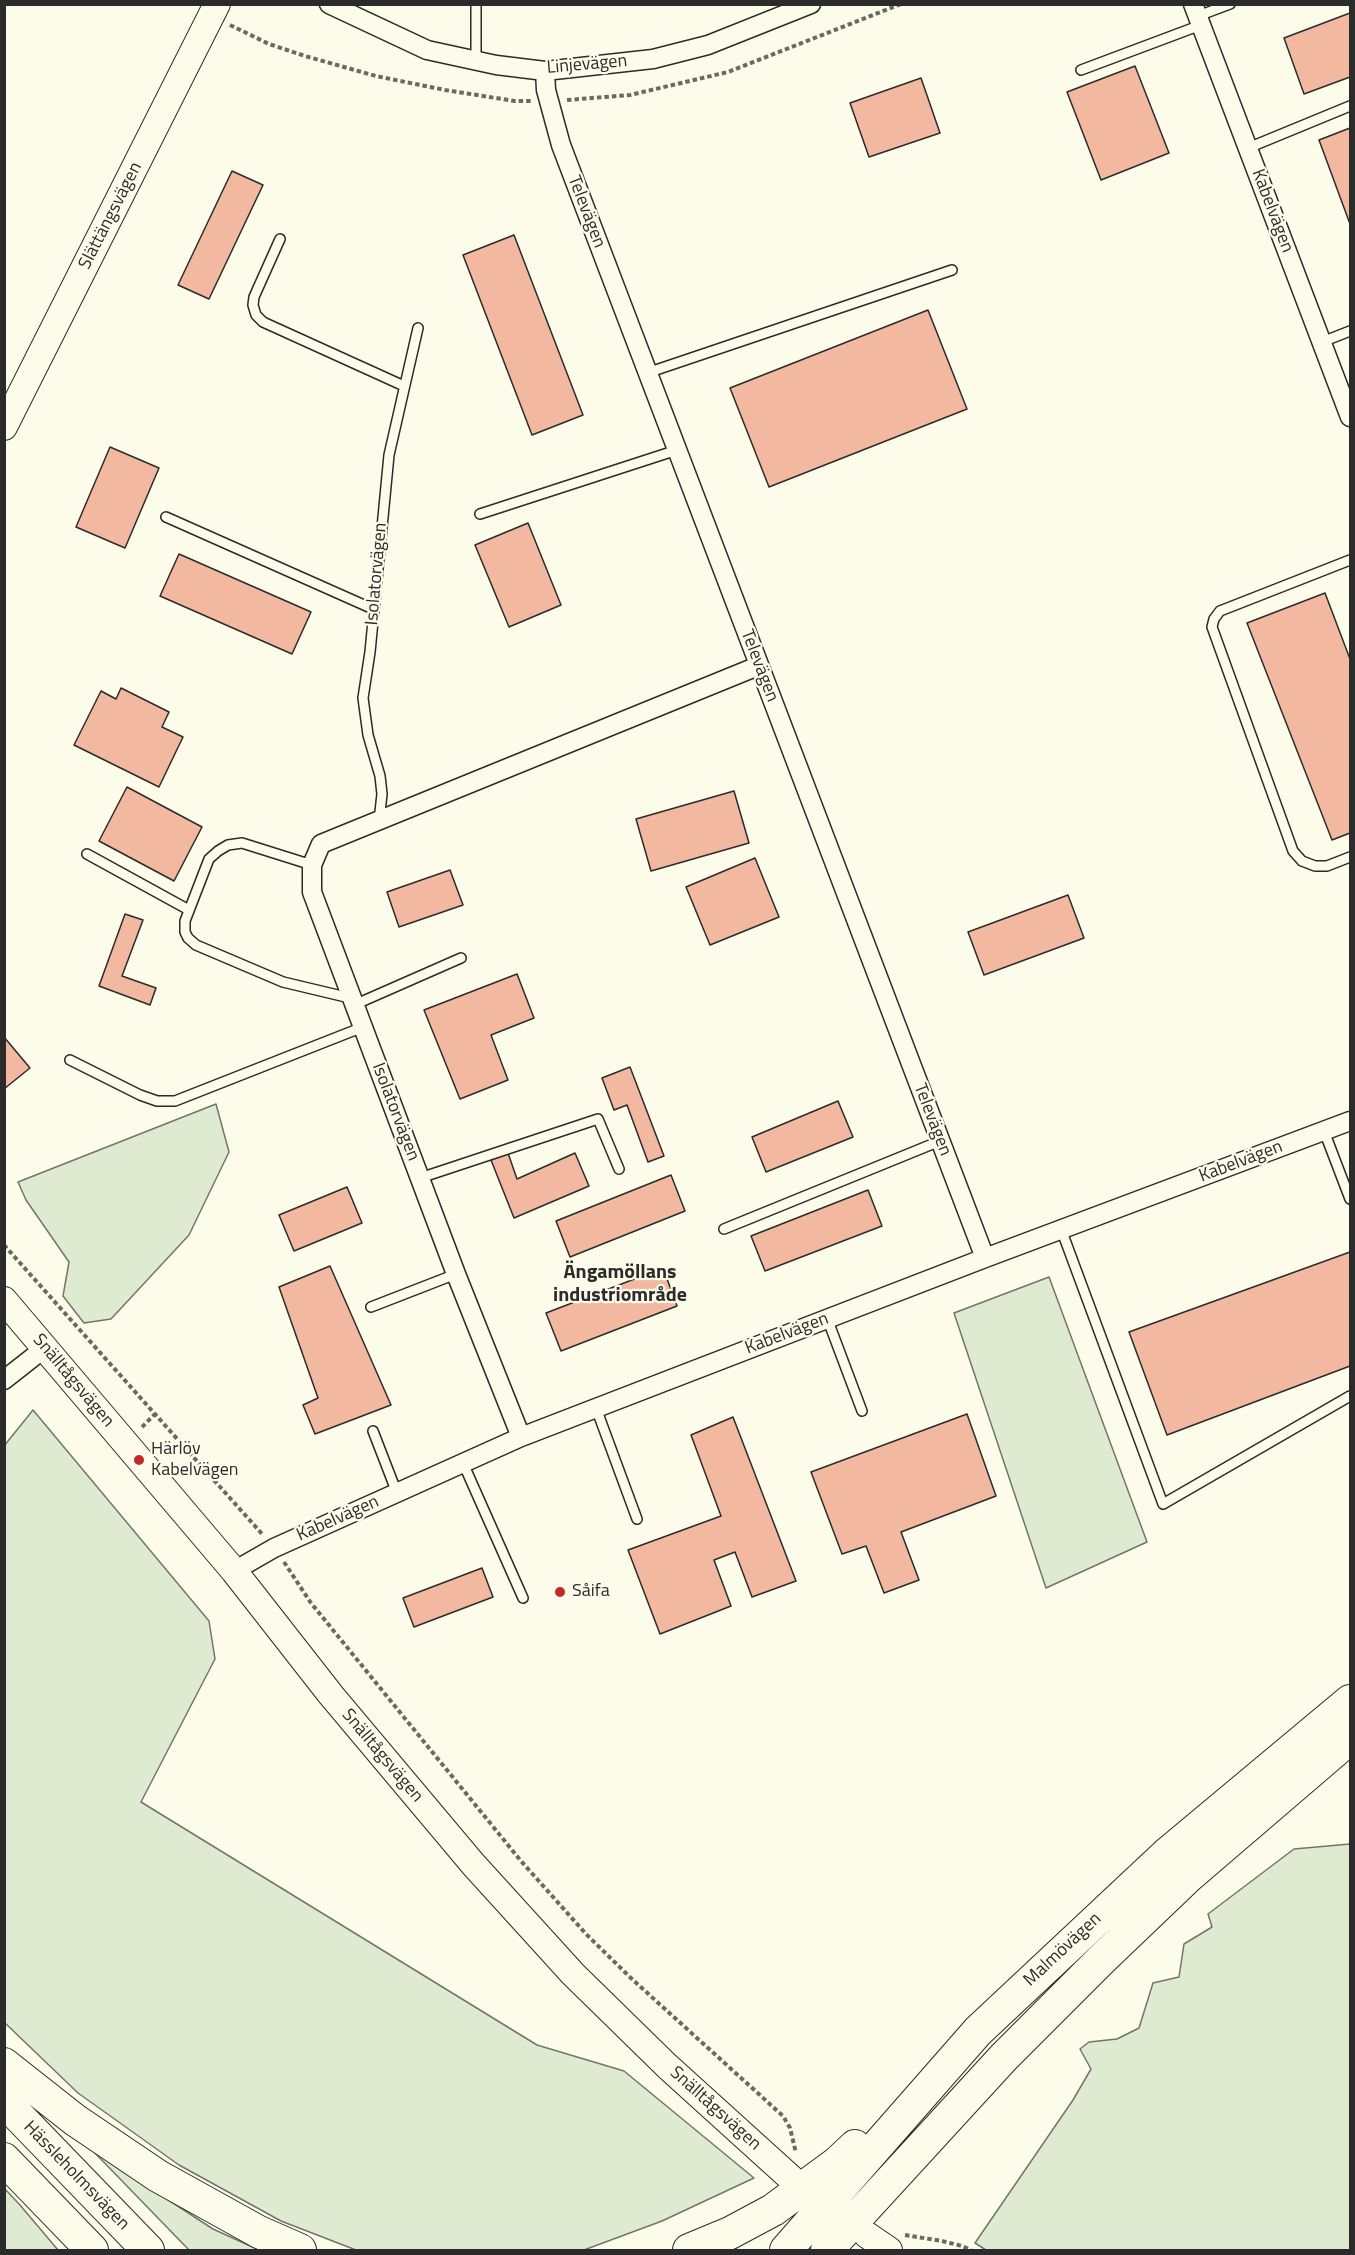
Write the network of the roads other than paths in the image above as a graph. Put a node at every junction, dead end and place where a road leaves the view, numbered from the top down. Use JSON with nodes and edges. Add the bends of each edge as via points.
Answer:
{"nodes":[{"id":1,"x":217,"y":4,"type":"edge"},
{"id":2,"x":329,"y":4,"type":"edge"},
{"id":3,"x":476,"y":4,"type":"edge"},
{"id":4,"x":811,"y":4,"type":"edge"},
{"id":5,"x":1230,"y":4,"type":"edge"},
{"id":6,"x":1198,"y":15,"type":"edge"},
{"id":7,"x":476,"y":62,"type":"junction"},
{"id":8,"x":1081,"y":70,"type":"dead end"},
{"id":9,"x":545,"y":71,"type":"junction"},
{"id":10,"x":1350,"y":106,"type":"edge"},
{"id":11,"x":1248,"y":148,"type":"junction"},
{"id":12,"x":280,"y":239,"type":"dead end"},
{"id":13,"x":952,"y":270,"type":"dead end"},
{"id":14,"x":418,"y":328,"type":"dead end"},
{"id":15,"x":1350,"y":331,"type":"edge"},
{"id":16,"x":1322,"y":342,"type":"junction"},
{"id":17,"x":647,"y":373,"type":"junction"},
{"id":18,"x":404,"y":386,"type":"junction"},
{"id":19,"x":1350,"y":417,"type":"edge"},
{"id":20,"x":4,"y":427,"type":"edge"},
{"id":21,"x":676,"y":450,"type":"junction"},
{"id":22,"x":480,"y":514,"type":"dead end"},
{"id":23,"x":166,"y":517,"type":"dead end"},
{"id":24,"x":1350,"y":560,"type":"edge"},
{"id":25,"x":374,"y":609,"type":"junction"},
{"id":26,"x":758,"y":666,"type":"junction"},
{"id":27,"x":379,"y":820,"type":"junction"},
{"id":28,"x":87,"y":854,"type":"dead end"},
{"id":29,"x":1350,"y":857,"type":"edge"},
{"id":30,"x":312,"y":865,"type":"junction"},
{"id":31,"x":189,"y":910,"type":"junction"},
{"id":32,"x":461,"y":958,"type":"dead end"},
{"id":33,"x":352,"y":1001,"type":"junction"},
{"id":34,"x":363,"y":1027,"type":"junction"},
{"id":35,"x":70,"y":1060,"type":"dead end"},
{"id":36,"x":1350,"y":1121,"type":"edge"},
{"id":37,"x":1324,"y":1131,"type":"junction"},
{"id":38,"x":940,"y":1141,"type":"junction"},
{"id":39,"x":619,"y":1169,"type":"dead end"},
{"id":40,"x":420,"y":1178,"type":"junction"},
{"id":41,"x":1350,"y":1199,"type":"edge"},
{"id":42,"x":724,"y":1228,"type":"dead end"},
{"id":43,"x":1061,"y":1229,"type":"junction"},
{"id":44,"x":985,"y":1258,"type":"junction"},
{"id":45,"x":456,"y":1274,"type":"junction"},
{"id":46,"x":4,"y":1300,"type":"edge"},
{"id":47,"x":371,"y":1307,"type":"dead end"},
{"id":48,"x":827,"y":1318,"type":"junction"},
{"id":49,"x":46,"y":1347,"type":"junction"},
{"id":50,"x":4,"y":1380,"type":"edge"},
{"id":51,"x":1350,"y":1396,"type":"edge"},
{"id":52,"x":596,"y":1408,"type":"junction"},
{"id":53,"x":862,"y":1410,"type":"dead end"},
{"id":54,"x":373,"y":1431,"type":"dead end"},
{"id":55,"x":521,"y":1437,"type":"junction"},
{"id":56,"x":463,"y":1463,"type":"junction"},
{"id":57,"x":396,"y":1493,"type":"junction"},
{"id":58,"x":637,"y":1519,"type":"dead end"},
{"id":59,"x":234,"y":1571,"type":"junction"},
{"id":60,"x":523,"y":1598,"type":"dead end"},
{"id":61,"x":1350,"y":1701,"type":"edge"},
{"id":62,"x":1350,"y":1738,"type":"edge"},
{"id":63,"x":978,"y":2031,"type":"junction"},
{"id":64,"x":4,"y":2064,"type":"edge"},
{"id":65,"x":4,"y":2101,"type":"edge"},
{"id":66,"x":4,"y":2159,"type":"edge"},
{"id":67,"x":796,"y":2170,"type":"road end"},
{"id":68,"x":867,"y":2235,"type":"dead end"},
{"id":69,"x":795,"y":2239,"type":"edge"},
{"id":70,"x":894,"y":2243,"type":"edge"},
{"id":71,"x":92,"y":2250,"type":"edge"},
{"id":72,"x":147,"y":2250,"type":"edge"},
{"id":73,"x":300,"y":2250,"type":"edge"},
{"id":74,"x":689,"y":2250,"type":"edge"},
{"id":75,"x":826,"y":2250,"type":"edge"}],
"edges":[{"from":1,"to":20,"type":"street","name":"Slättängsvägen"},
{"from":2,"to":7,"type":"street","name":"Linjevägen","via":[[427,50]]},
{"from":3,"to":7,"type":"lane"},
{"from":4,"to":9,"type":"street","name":"Linjevägen","via":[[697,48],[653,59]]},
{"from":5,"to":6,"type":"lane"},
{"from":6,"to":8,"type":"lane"},
{"from":6,"to":11,"type":"street","name":"Kabelvägen"},
{"from":7,"to":9,"type":"street","name":"Linjevägen"},
{"from":9,"to":17,"type":"street","name":"Televägen","via":[[546,90],[561,145]]},
{"from":10,"to":11,"type":"lane"},
{"from":11,"to":16,"type":"street","name":"Kabelvägen"},
{"from":12,"to":18,"type":"lane","via":[[254,297],[256,315],[263,322]]},
{"from":13,"to":17,"type":"lane"},
{"from":14,"to":18,"type":"lane","name":"Isolatorvägen"},
{"from":15,"to":16,"type":"lane"},
{"from":16,"to":19,"type":"street","name":"Kabelvägen"},
{"from":17,"to":21,"type":"street","name":"Televägen"},
{"from":18,"to":25,"type":"lane","name":"Isolatorvägen","via":[[388,455]]},
{"from":21,"to":22,"type":"lane"},
{"from":21,"to":26,"type":"street","name":"Televägen"},
{"from":23,"to":25,"type":"lane"},
{"from":24,"to":29,"type":"lane","via":[[1220,611],[1212,627],[1293,851],[1302,861],[1315,866]]},
{"from":25,"to":27,"type":"lane","name":"Isolatorvägen","via":[[363,698],[380,776]]},
{"from":26,"to":27,"type":"street"},
{"from":26,"to":38,"type":"street","name":"Televägen"},
{"from":27,"to":30,"type":"street","via":[[321,844]]},
{"from":28,"to":31,"type":"lane"},
{"from":30,"to":31,"type":"lane","via":[[242,843],[228,845],[208,860]]},
{"from":30,"to":33,"type":"street","name":"Isolatorvägen","via":[[312,892]]},
{"from":31,"to":33,"type":"lane","via":[[185,932],[196,945],[283,982]]},
{"from":32,"to":33,"type":"lane"},
{"from":33,"to":34,"type":"street","name":"Isolatorvägen"},
{"from":34,"to":35,"type":"lane","via":[[175,1101],[157,1101],[140,1095]]},
{"from":34,"to":40,"type":"street","name":"Isolatorvägen"},
{"from":36,"to":37,"type":"street","name":"Kabelvägen"},
{"from":37,"to":41,"type":"lane"},
{"from":37,"to":43,"type":"street","name":"Kabelvägen"},
{"from":38,"to":42,"type":"lane"},
{"from":38,"to":44,"type":"street","name":"Televägen"},
{"from":39,"to":40,"type":"lane","via":[[598,1119]]},
{"from":40,"to":45,"type":"street","name":"Isolatorvägen"},
{"from":43,"to":44,"type":"street","name":"Kabelvägen"},
{"from":43,"to":51,"type":"lane","via":[[1163,1503]]},
{"from":44,"to":48,"type":"street","name":"Kabelvägen"},
{"from":45,"to":47,"type":"lane"},
{"from":45,"to":55,"type":"street","name":"Isolatorvägen"},
{"from":46,"to":49,"type":"street","name":"Snälltågsvägen"},
{"from":48,"to":52,"type":"street","name":"Kabelvägen"},
{"from":48,"to":53,"type":"lane"},
{"from":49,"to":50,"type":"street"},
{"from":49,"to":59,"type":"street","name":"Snälltågsvägen"},
{"from":52,"to":55,"type":"street","name":"Kabelvägen"},
{"from":52,"to":58,"type":"lane"},
{"from":54,"to":57,"type":"lane"},
{"from":55,"to":56,"type":"street","name":"Kabelvägen"},
{"from":56,"to":57,"type":"street","name":"Kabelvägen"},
{"from":56,"to":60,"type":"lane"},
{"from":57,"to":59,"type":"street","name":"Kabelvägen","via":[[274,1548]]},
{"from":59,"to":67,"type":"street","name":"Snälltågsvägen","via":[[338,1704],[473,1864],[573,1974],[667,2066]]},
{"from":61,"to":63,"type":"highway","name":"Malmövägen","via":[[1169,1852]]},
{"from":62,"to":75,"type":"highway","name":"Malmövägen","via":[[1190,1875],[1100,1961],[1004,2057]]},
{"from":63,"to":69,"type":"highway","name":"Malmövägen"},
{"from":63,"to":74,"type":"highway","via":[[837,2163],[807,2186],[773,2210]]},
{"from":64,"to":73,"type":"highway","via":[[75,2120],[158,2176]]},
{"from":65,"to":72,"type":"highway","name":"Hässleholmsvägen"},
{"from":66,"to":71,"type":"highway"},
{"from":68,"to":70,"type":"street"}]}
